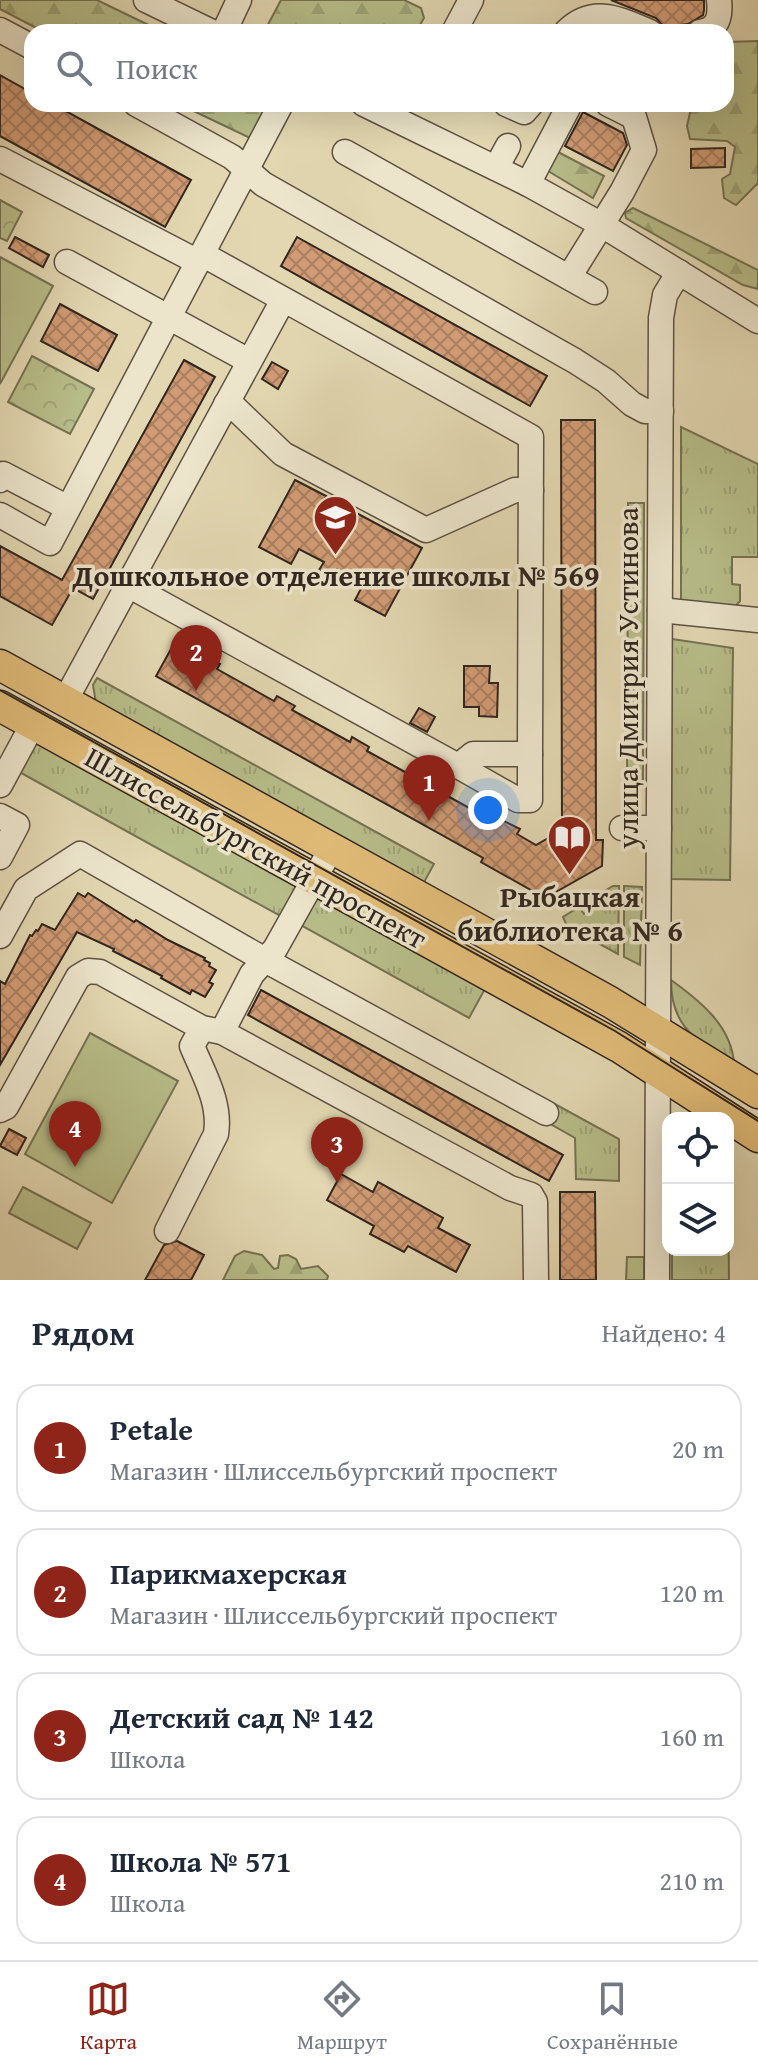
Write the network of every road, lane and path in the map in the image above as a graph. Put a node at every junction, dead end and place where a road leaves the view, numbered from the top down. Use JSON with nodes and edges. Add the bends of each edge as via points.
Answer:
{"nodes":[{"id":1,"x":146,"y":0,"type":"edge"},
{"id":2,"x":239,"y":0,"type":"edge"},
{"id":3,"x":471,"y":0,"type":"edge"},
{"id":4,"x":719,"y":0,"type":"edge"},
{"id":5,"x":196,"y":24,"type":"edge"},
{"id":6,"x":228,"y":24,"type":"edge"},
{"id":7,"x":458,"y":24,"type":"edge"},
{"id":8,"x":575,"y":24,"type":"edge"},
{"id":9,"x":632,"y":24,"type":"edge"},
{"id":10,"x":716,"y":24,"type":"edge"},
{"id":11,"x":0,"y":30,"type":"edge"},
{"id":12,"x":24,"y":43,"type":"edge"},
{"id":13,"x":150,"y":112,"type":"edge"},
{"id":14,"x":277,"y":112,"type":"edge"},
{"id":15,"x":566,"y":112,"type":"edge"},
{"id":16,"x":624,"y":112,"type":"edge"},
{"id":17,"x":412,"y":114,"type":"edge"},
{"id":18,"x":508,"y":146,"type":"dead end"},
{"id":19,"x":345,"y":152,"type":"dead end"},
{"id":20,"x":0,"y":159,"type":"edge"},
{"id":21,"x":496,"y":168,"type":"junction"},
{"id":22,"x":247,"y":169,"type":"junction"},
{"id":23,"x":528,"y":184,"type":"junction"},
{"id":24,"x":602,"y":225,"type":"junction"},
{"id":25,"x":200,"y":258,"type":"junction"},
{"id":26,"x":67,"y":262,"type":"dead end"},
{"id":27,"x":679,"y":272,"type":"junction"},
{"id":28,"x":569,"y":277,"type":"junction"},
{"id":29,"x":595,"y":292,"type":"dead end"},
{"id":30,"x":283,"y":300,"type":"junction"},
{"id":31,"x":169,"y":316,"type":"junction"},
{"id":32,"x":758,"y":321,"type":"edge"},
{"id":33,"x":249,"y":361,"type":"junction"},
{"id":34,"x":226,"y":404,"type":"junction"},
{"id":35,"x":661,"y":411,"type":"junction"},
{"id":36,"x":0,"y":480,"type":"edge"},
{"id":37,"x":531,"y":490,"type":"junction"},
{"id":38,"x":68,"y":508,"type":"junction"},
{"id":39,"x":0,"y":515,"type":"edge"},
{"id":40,"x":128,"y":585,"type":"junction"},
{"id":41,"x":660,"y":610,"type":"junction"},
{"id":42,"x":758,"y":620,"type":"edge"},
{"id":43,"x":0,"y":665,"type":"edge"},
{"id":44,"x":65,"y":701,"type":"junction"},
{"id":45,"x":0,"y":706,"type":"edge"},
{"id":46,"x":33,"y":724,"type":"junction"},
{"id":47,"x":530,"y":754,"type":"junction"},
{"id":48,"x":458,"y":766,"type":"junction"},
{"id":49,"x":0,"y":785,"type":"edge"},
{"id":50,"x":0,"y":816,"type":"edge"},
{"id":51,"x":622,"y":828,"type":"dead end"},
{"id":52,"x":659,"y":828,"type":"junction"},
{"id":53,"x":331,"y":849,"type":"junction"},
{"id":54,"x":0,"y":857,"type":"edge"},
{"id":55,"x":314,"y":880,"type":"junction"},
{"id":56,"x":0,"y":936,"type":"edge"},
{"id":57,"x":265,"y":960,"type":"junction"},
{"id":58,"x":212,"y":1030,"type":"junction"},
{"id":59,"x":658,"y":1030,"type":"junction"},
{"id":60,"x":657,"y":1072,"type":"junction"},
{"id":61,"x":758,"y":1093,"type":"edge"},
{"id":62,"x":0,"y":1110,"type":"edge"},
{"id":63,"x":546,"y":1113,"type":"dead end"},
{"id":64,"x":758,"y":1137,"type":"edge"},
{"id":65,"x":167,"y":1231,"type":"dead end"},
{"id":66,"x":536,"y":1280,"type":"edge"},
{"id":67,"x":657,"y":1280,"type":"edge"}],
"edges":[{"from":1,"to":5,"type":"street"},
{"from":2,"to":6,"type":"street"},
{"from":3,"to":7,"type":"street"},
{"from":4,"to":10,"type":"street"},
{"from":8,"to":9,"type":"street","via":[[602,14]]},
{"from":11,"to":12,"type":"street"},
{"from":13,"to":22,"type":"street"},
{"from":14,"to":22,"type":"street"},
{"from":15,"to":23,"type":"street"},
{"from":16,"to":24,"type":"street","via":[[634,117],[644,150]]},
{"from":17,"to":21,"type":"street"},
{"from":18,"to":21,"type":"street"},
{"from":19,"to":28,"type":"street"},
{"from":20,"to":25,"type":"street"},
{"from":21,"to":23,"type":"street"},
{"from":22,"to":25,"type":"street"},
{"from":22,"to":35,"type":"street","via":[[263,184],[575,361],[632,404]]},
{"from":23,"to":24,"type":"street"},
{"from":24,"to":27,"type":"street"},
{"from":24,"to":28,"type":"street"},
{"from":25,"to":30,"type":"street"},
{"from":25,"to":31,"type":"street"},
{"from":26,"to":31,"type":"street"},
{"from":27,"to":32,"type":"street"},
{"from":27,"to":35,"type":"street","name":"улица Дмитрия Устинова","via":[[665,295],[661,318]]},
{"from":28,"to":29,"type":"street"},
{"from":30,"to":33,"type":"street"},
{"from":30,"to":37,"type":"street","via":[[531,437]]},
{"from":31,"to":33,"type":"street"},
{"from":31,"to":38,"type":"street"},
{"from":33,"to":34,"type":"street"},
{"from":34,"to":37,"type":"street","via":[[283,454],[426,530],[515,490]]},
{"from":34,"to":40,"type":"street"},
{"from":35,"to":41,"type":"street","name":"улица Дмитрия Устинова"},
{"from":36,"to":38,"type":"street","via":[[3,474]]},
{"from":37,"to":47,"type":"street"},
{"from":38,"to":39,"type":"street","via":[[50,543]]},
{"from":40,"to":44,"type":"street"},
{"from":40,"to":48,"type":"street"},
{"from":41,"to":42,"type":"street"},
{"from":41,"to":52,"type":"street","name":"улица Дмитрия Устинова"},
{"from":43,"to":44,"type":"main road","name":"Шлиссельбургский проспект"},
{"from":44,"to":53,"type":"main road","name":"Шлиссельбургский проспект"},
{"from":45,"to":46,"type":"main road","name":"Шлиссельбургский проспект"},
{"from":46,"to":49,"type":"street"},
{"from":46,"to":55,"type":"main road","name":"Шлиссельбургский проспект"},
{"from":47,"to":48,"type":"street","via":[[473,754]]},
{"from":47,"to":48,"type":"street","via":[[530,800],[518,800]]},
{"from":50,"to":54,"type":"street","via":[[17,825]]},
{"from":51,"to":52,"type":"street"},
{"from":52,"to":59,"type":"street","name":"улица Дмитрия Устинова"},
{"from":53,"to":55,"type":"street"},
{"from":53,"to":59,"type":"main road","name":"Шлиссельбургский проспект"},
{"from":55,"to":57,"type":"street"},
{"from":55,"to":60,"type":"main road","name":"Шлиссельбургский проспект"},
{"from":56,"to":57,"type":"street","via":[[26,889],[80,854]]},
{"from":57,"to":58,"type":"street"},
{"from":57,"to":63,"type":"street"},
{"from":58,"to":62,"type":"street","via":[[100,972],[88,971],[78,977]]},
{"from":58,"to":65,"type":"street","via":[[192,1046],[215,1103],[216,1134]]},
{"from":58,"to":66,"type":"street","via":[[531,1195]]},
{"from":59,"to":60,"type":"street","name":"улица Дмитрия Устинова"},
{"from":59,"to":61,"type":"main road","name":"Шлиссельбургский проспект"},
{"from":60,"to":64,"type":"main road","name":"Шлиссельбургский проспект"},
{"from":60,"to":67,"type":"street","name":"улица Дмитрия Устинова"}]}
